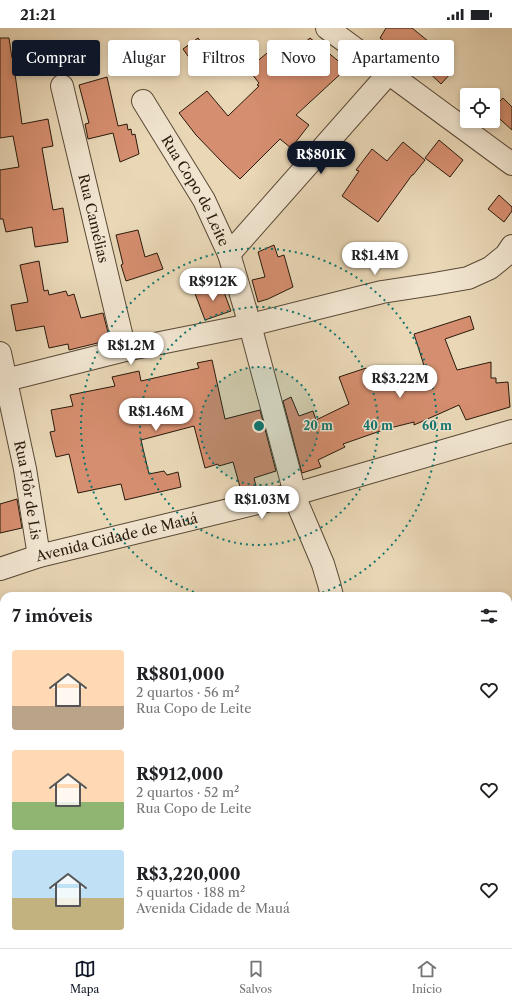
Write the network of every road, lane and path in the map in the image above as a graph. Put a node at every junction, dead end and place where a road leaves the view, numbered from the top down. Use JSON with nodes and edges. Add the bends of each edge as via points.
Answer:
{"nodes":[{"id":1,"x":327,"y":28,"type":"edge"},
{"id":2,"x":343,"y":40,"type":"edge"},
{"id":3,"x":385,"y":76,"type":"edge"},
{"id":4,"x":392,"y":76,"type":"edge"},
{"id":5,"x":62,"y":86,"type":"dead end"},
{"id":6,"x":143,"y":101,"type":"dead end"},
{"id":7,"x":512,"y":164,"type":"edge"},
{"id":8,"x":512,"y":246,"type":"edge"},
{"id":9,"x":229,"y":254,"type":"junction"},
{"id":10,"x":250,"y":325,"type":"junction"},
{"id":11,"x":125,"y":350,"type":"junction"},
{"id":12,"x":0,"y":353,"type":"edge"},
{"id":13,"x":6,"y":380,"type":"junction"},
{"id":14,"x":512,"y":431,"type":"edge"},
{"id":15,"x":295,"y":494,"type":"junction"},
{"id":16,"x":39,"y":556,"type":"junction"},
{"id":17,"x":0,"y":569,"type":"edge"},
{"id":18,"x":331,"y":592,"type":"edge"}],
"edges":[{"from":1,"to":2,"type":"street"},
{"from":3,"to":9,"type":"street"},
{"from":4,"to":7,"type":"street"},
{"from":5,"to":11,"type":"street","name":"Rua Camélias"},
{"from":6,"to":9,"type":"street","name":"Rua Copo de Leite","via":[[204,200]]},
{"from":8,"to":10,"type":"street","via":[[506,255],[490,268],[468,278],[382,292]]},
{"from":9,"to":10,"type":"street","name":"Rua Copo de Leite"},
{"from":10,"to":11,"type":"street"},
{"from":10,"to":15,"type":"street","name":"Rua Copo de Leite"},
{"from":11,"to":13,"type":"street"},
{"from":12,"to":13,"type":"street","name":"Rua Flôr de Lis"},
{"from":13,"to":16,"type":"street","name":"Rua Flôr de Lis","via":[[25,468]]},
{"from":14,"to":15,"type":"street","name":"Avenida Cidade de Mauá"},
{"from":15,"to":16,"type":"street","name":"Avenida Cidade de Mauá"},
{"from":15,"to":18,"type":"street","name":"Rua Copo de Leite"},
{"from":16,"to":17,"type":"street","name":"Avenida Cidade de Mauá"}]}
